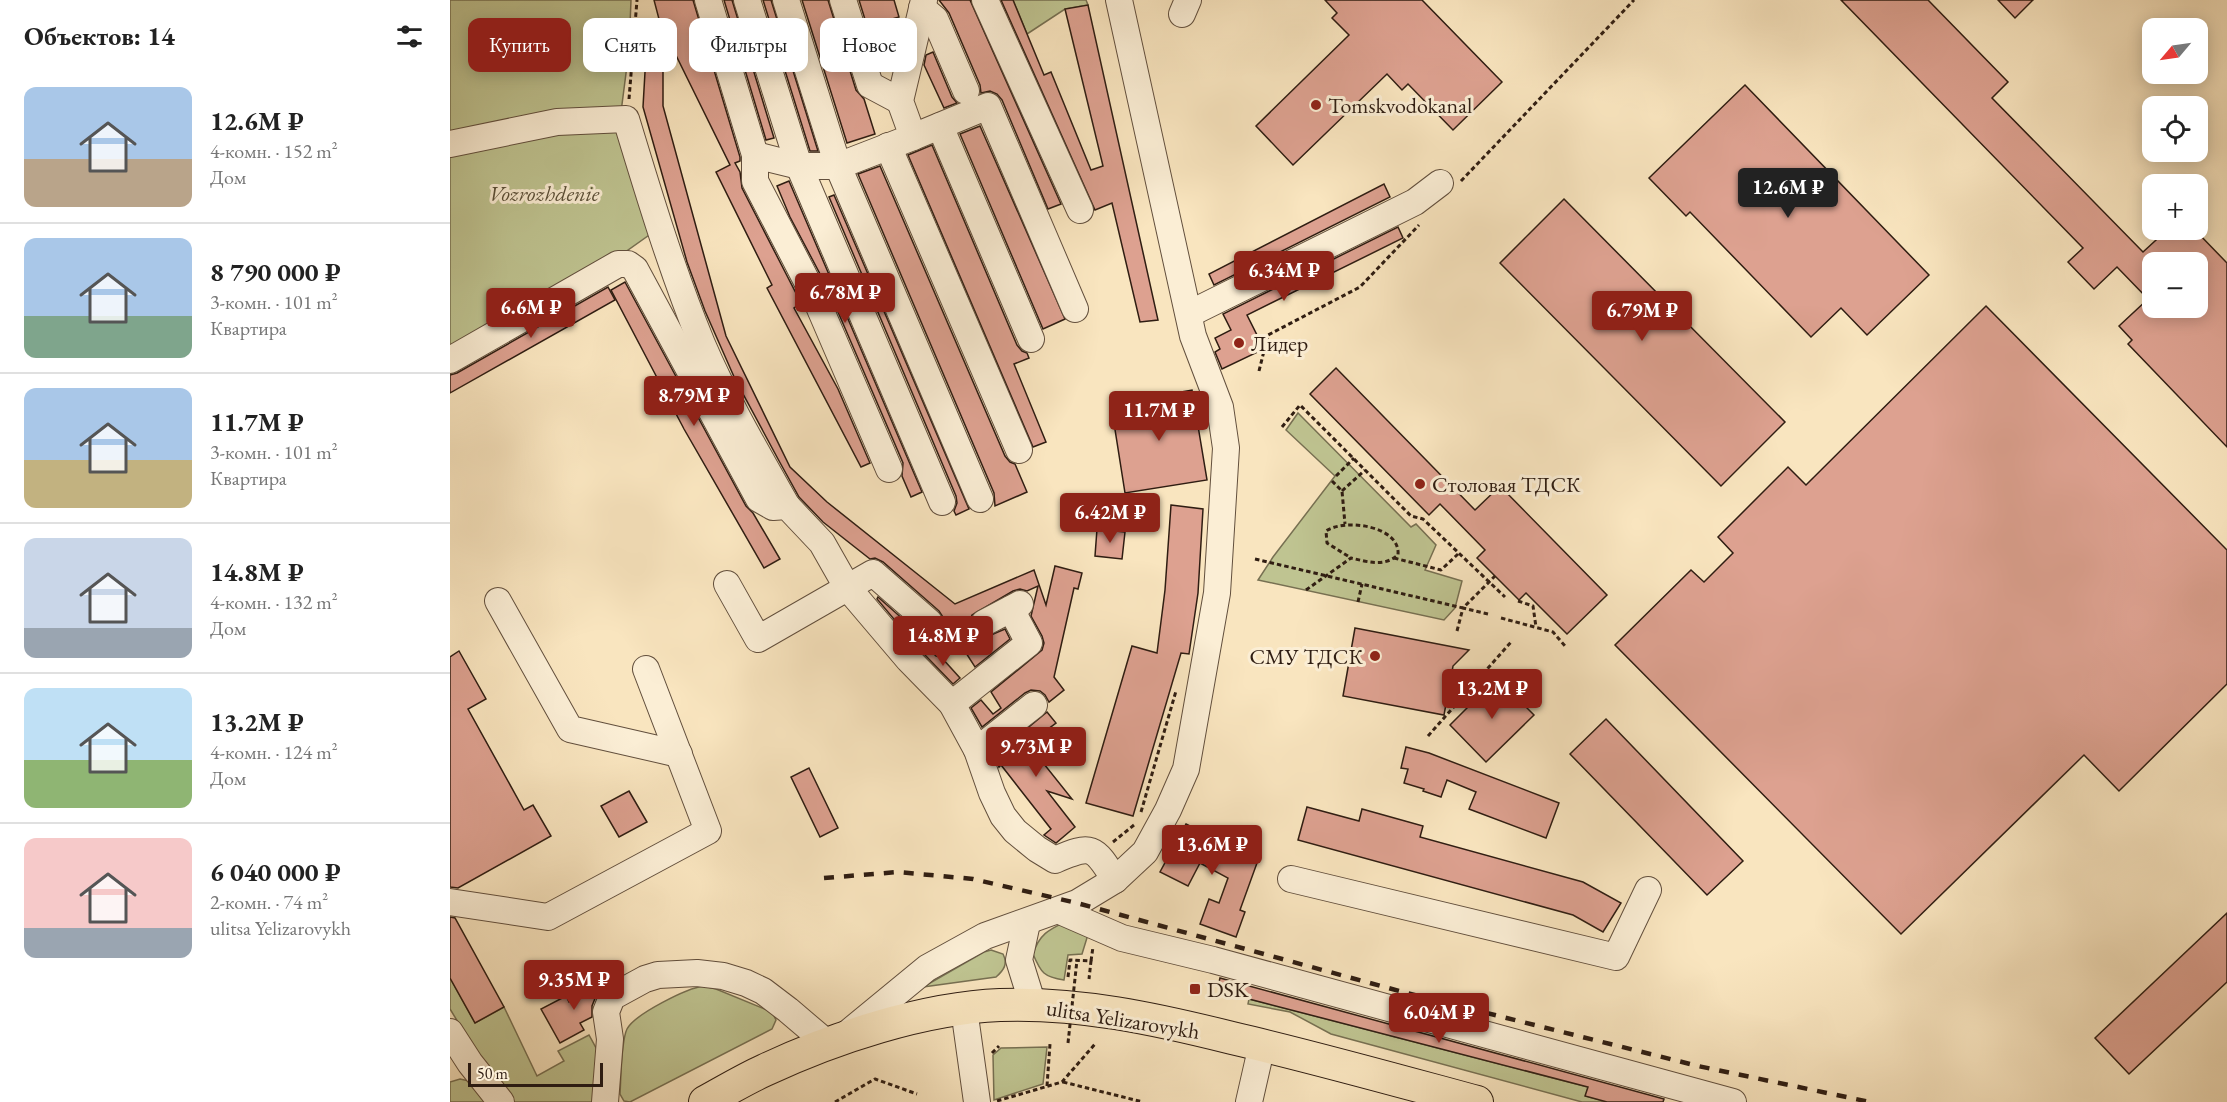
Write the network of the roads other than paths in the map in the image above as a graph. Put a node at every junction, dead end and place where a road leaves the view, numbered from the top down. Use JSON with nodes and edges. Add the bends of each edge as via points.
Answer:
{"nodes":[{"id":1,"x":708,"y":0,"type":"edge"},
{"id":2,"x":747,"y":0,"type":"edge"},
{"id":3,"x":786,"y":0,"type":"edge"},
{"id":4,"x":843,"y":0,"type":"edge"},
{"id":5,"x":985,"y":0,"type":"edge"},
{"id":6,"x":1119,"y":0,"type":"edge"},
{"id":7,"x":923,"y":4,"type":"edge"},
{"id":8,"x":966,"y":91,"type":"dead end"},
{"id":9,"x":900,"y":100,"type":"junction"},
{"id":10,"x":940,"y":126,"type":"junction"},
{"id":11,"x":913,"y":136,"type":"junction"},
{"id":12,"x":450,"y":144,"type":"edge"},
{"id":13,"x":888,"y":146,"type":"junction"},
{"id":14,"x":755,"y":155,"type":"junction"},
{"id":15,"x":799,"y":166,"type":"junction"},
{"id":16,"x":838,"y":166,"type":"junction"},
{"id":17,"x":1440,"y":183,"type":"dead end"},
{"id":18,"x":1080,"y":210,"type":"dead end"},
{"id":19,"x":1075,"y":309,"type":"dead end"},
{"id":20,"x":1188,"y":314,"type":"junction"},
{"id":21,"x":1031,"y":339,"type":"dead end"},
{"id":22,"x":450,"y":360,"type":"edge"},
{"id":23,"x":1018,"y":450,"type":"dead end"},
{"id":24,"x":889,"y":469,"type":"dead end"},
{"id":25,"x":980,"y":499,"type":"dead end"},
{"id":26,"x":942,"y":502,"type":"dead end"},
{"id":27,"x":787,"y":506,"type":"junction"},
{"id":28,"x":727,"y":584,"type":"dead end"},
{"id":29,"x":848,"y":587,"type":"junction"},
{"id":30,"x":498,"y":601,"type":"dead end"},
{"id":31,"x":984,"y":623,"type":"dead end"},
{"id":32,"x":909,"y":660,"type":"junction"},
{"id":33,"x":646,"y":669,"type":"dead end"},
{"id":34,"x":952,"y":704,"type":"junction"},
{"id":35,"x":1034,"y":705,"type":"dead end"},
{"id":36,"x":977,"y":750,"type":"junction"},
{"id":37,"x":679,"y":754,"type":"junction"},
{"id":38,"x":1291,"y":879,"type":"dead end"},
{"id":39,"x":1114,"y":880,"type":"junction"},
{"id":40,"x":1648,"y":890,"type":"dead end"},
{"id":41,"x":450,"y":902,"type":"edge"},
{"id":42,"x":1060,"y":911,"type":"junction"},
{"id":43,"x":1027,"y":923,"type":"junction"},
{"id":44,"x":1033,"y":1005,"type":"junction"},
{"id":45,"x":964,"y":1009,"type":"junction"},
{"id":46,"x":450,"y":1032,"type":"edge"},
{"id":47,"x":835,"y":1042,"type":"junction"},
{"id":48,"x":1262,"y":1045,"type":"junction"},
{"id":49,"x":460,"y":1069,"type":"edge"},
{"id":50,"x":1401,"y":1081,"type":"junction"},
{"id":51,"x":1692,"y":1097,"type":"edge"},
{"id":52,"x":501,"y":1102,"type":"edge"},
{"id":53,"x":605,"y":1102,"type":"edge"},
{"id":54,"x":705,"y":1102,"type":"edge"},
{"id":55,"x":976,"y":1102,"type":"edge"},
{"id":56,"x":1249,"y":1102,"type":"edge"},
{"id":57,"x":1429,"y":1102,"type":"edge"},
{"id":58,"x":1477,"y":1102,"type":"edge"},
{"id":59,"x":1733,"y":1102,"type":"edge"}],
"edges":[{"from":1,"to":14,"type":"street"},
{"from":2,"to":15,"type":"street"},
{"from":3,"to":16,"type":"street"},
{"from":4,"to":9,"type":"street","via":[[870,85]]},
{"from":5,"to":18,"type":"street"},
{"from":6,"to":20,"type":"street"},
{"from":7,"to":8,"type":"street","via":[[934,19]]},
{"from":7,"to":9,"type":"street"},
{"from":9,"to":11,"type":"street"},
{"from":10,"to":11,"type":"street"},
{"from":10,"to":19,"type":"street","via":[[988,106]]},
{"from":10,"to":21,"type":"street"},
{"from":11,"to":13,"type":"street"},
{"from":12,"to":27,"type":"street","via":[[558,122],[626,119],[659,227],[703,345]]},
{"from":13,"to":16,"type":"street"},
{"from":13,"to":23,"type":"street"},
{"from":14,"to":15,"type":"street"},
{"from":14,"to":24,"type":"street","via":[[755,181],[815,297]]},
{"from":15,"to":16,"type":"street"},
{"from":15,"to":26,"type":"street"},
{"from":16,"to":25,"type":"street"},
{"from":17,"to":20,"type":"street","via":[[1415,202]]},
{"from":20,"to":39,"type":"street","via":[[1220,407],[1226,448],[1217,593],[1186,769],[1145,852]]},
{"from":22,"to":27,"type":"street","via":[[618,264],[628,264],[635,269],[759,499],[773,507]]},
{"from":27,"to":29,"type":"street","via":[[822,543]]},
{"from":28,"to":29,"type":"street","via":[[758,639]]},
{"from":29,"to":32,"type":"street"},
{"from":29,"to":32,"type":"street","via":[[873,573],[929,622],[940,638]]},
{"from":30,"to":37,"type":"street","via":[[570,729]]},
{"from":31,"to":34,"type":"street","via":[[1016,606],[1029,643]]},
{"from":32,"to":34,"type":"street"},
{"from":33,"to":37,"type":"street"},
{"from":34,"to":36,"type":"street"},
{"from":35,"to":36,"type":"street"},
{"from":36,"to":39,"type":"street","via":[[992,793],[1015,831],[1055,860],[1078,850],[1098,854]]},
{"from":37,"to":41,"type":"street","via":[[708,831],[548,917]]},
{"from":38,"to":40,"type":"street","via":[[1616,957]]},
{"from":39,"to":42,"type":"street"},
{"from":42,"to":43,"type":"street"},
{"from":42,"to":51,"type":"street","via":[[1122,938],[1213,960]]},
{"from":43,"to":44,"type":"street","via":[[1019,960]]},
{"from":43,"to":47,"type":"street","via":[[985,936],[927,968]]},
{"from":44,"to":45,"type":"main road","name":"ulitsa Yelizarovykh"},
{"from":44,"to":48,"type":"main road","name":"ulitsa Yelizarovykh","via":[[1126,1016]]},
{"from":45,"to":47,"type":"main road","name":"ulitsa Yelizarovykh","via":[[919,1017]]},
{"from":45,"to":55,"type":"street"},
{"from":46,"to":49,"type":"street"},
{"from":47,"to":53,"type":"street","via":[[746,983],[697,973],[658,975],[612,997],[606,1012],[610,1039]]},
{"from":47,"to":54,"type":"main road","name":"ulitsa Yelizarovykh","via":[[765,1070]]},
{"from":48,"to":50,"type":"main road","name":"ulitsa Yelizarovykh"},
{"from":48,"to":56,"type":"street"},
{"from":49,"to":52,"type":"street"},
{"from":50,"to":57,"type":"street"},
{"from":50,"to":58,"type":"main road","name":"ulitsa Yelizarovykh"},
{"from":51,"to":59,"type":"street"}]}
